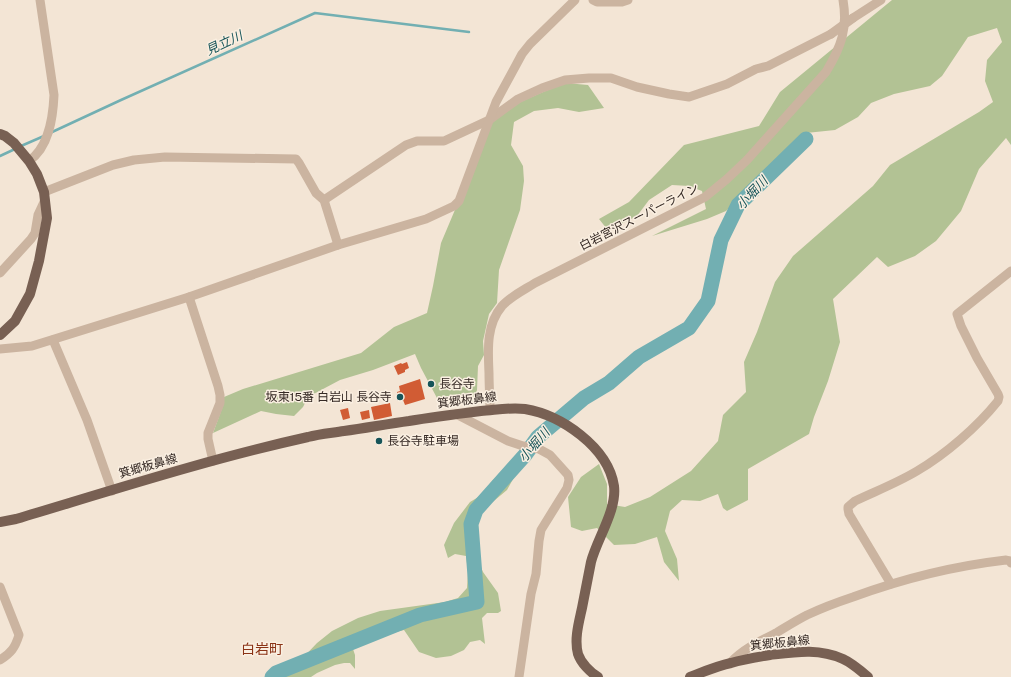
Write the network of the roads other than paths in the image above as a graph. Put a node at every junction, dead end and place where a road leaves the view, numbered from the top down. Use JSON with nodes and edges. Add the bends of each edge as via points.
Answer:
{"nodes":[{"id":1,"x":40,"y":0,"type":"edge"},
{"id":2,"x":576,"y":0,"type":"edge"},
{"id":3,"x":593,"y":0,"type":"edge"},
{"id":4,"x":628,"y":0,"type":"edge"},
{"id":5,"x":843,"y":0,"type":"edge"},
{"id":6,"x":881,"y":0,"type":"edge"},
{"id":7,"x":489,"y":120,"type":"junction"},
{"id":8,"x":0,"y":134,"type":"edge"},
{"id":9,"x":29,"y":161,"type":"junction"},
{"id":10,"x":45,"y":196,"type":"junction"},
{"id":11,"x":324,"y":200,"type":"junction"},
{"id":12,"x":338,"y":245,"type":"junction"},
{"id":13,"x":1011,"y":271,"type":"edge"},
{"id":14,"x":0,"y":273,"type":"edge"},
{"id":15,"x":189,"y":297,"type":"junction"},
{"id":16,"x":0,"y":335,"type":"edge"},
{"id":17,"x":53,"y":340,"type":"junction"},
{"id":18,"x":0,"y":348,"type":"edge"},
{"id":19,"x":490,"y":410,"type":"junction"},
{"id":20,"x":456,"y":414,"type":"junction"},
{"id":21,"x":213,"y":461,"type":"junction"},
{"id":22,"x":112,"y":491,"type":"junction"},
{"id":23,"x":0,"y":522,"type":"edge"},
{"id":24,"x":1011,"y":563,"type":"edge"},
{"id":25,"x":891,"y":584,"type":"junction"},
{"id":26,"x":0,"y":587,"type":"edge"},
{"id":27,"x":0,"y":660,"type":"edge"},
{"id":28,"x":730,"y":663,"type":"junction"},
{"id":29,"x":519,"y":677,"type":"edge"},
{"id":30,"x":598,"y":677,"type":"edge"},
{"id":31,"x":690,"y":677,"type":"edge"},
{"id":32,"x":868,"y":677,"type":"edge"}],
"edges":[{"from":1,"to":9,"type":"street","via":[[54,96],[46,139],[40,151]]},
{"from":2,"to":7,"type":"street","via":[[522,54]]},
{"from":3,"to":4,"type":"street"},
{"from":5,"to":19,"type":"street","name":"白岩宮沢スーパーライン","via":[[844,33],[826,72],[727,179],[705,197],[535,283],[503,305],[496,315],[488,345]]},
{"from":6,"to":7,"type":"street","bridge":true,"via":[[831,34],[768,66],[689,97],[610,78],[566,80],[518,99]]},
{"from":7,"to":11,"type":"street","via":[[444,141],[417,141],[406,145]]},
{"from":7,"to":12,"type":"street","via":[[459,201],[454,206],[426,219]]},
{"from":8,"to":9,"type":"main road","via":[[14,143]]},
{"from":9,"to":10,"type":"main road"},
{"from":10,"to":11,"type":"street","via":[[113,165],[134,160],[166,157],[292,158],[297,160],[316,193]]},
{"from":10,"to":14,"type":"street","via":[[31,240]]},
{"from":10,"to":16,"type":"main road","via":[[47,218],[30,294],[16,322]]},
{"from":11,"to":12,"type":"street"},
{"from":12,"to":15,"type":"street"},
{"from":13,"to":25,"type":"street","via":[[957,314],[977,358],[998,394],[998,401],[977,424],[933,461],[848,507],[849,514]]},
{"from":15,"to":17,"type":"street"},
{"from":15,"to":21,"type":"street","via":[[220,395],[220,403],[208,433]]},
{"from":17,"to":18,"type":"street","via":[[32,346]]},
{"from":17,"to":22,"type":"street","via":[[87,420]]},
{"from":19,"to":20,"type":"main road","name":"箕郷板鼻線"},
{"from":19,"to":30,"type":"main road","name":"箕郷板鼻線","via":[[514,408],[558,420],[594,447],[611,473],[613,500],[591,562],[577,634],[577,648],[581,661]]},
{"from":20,"to":21,"type":"main road","name":"箕郷板鼻線","via":[[310,436]]},
{"from":20,"to":29,"type":"street","via":[[508,442],[539,449],[550,455],[568,474],[567,488],[541,530]]},
{"from":21,"to":22,"type":"main road","name":"箕郷板鼻線"},
{"from":22,"to":23,"type":"main road","name":"箕郷板鼻線"},
{"from":24,"to":25,"type":"street","via":[[1006,560],[970,565]]},
{"from":25,"to":28,"type":"street","via":[[808,615],[749,647]]},
{"from":26,"to":27,"type":"street","via":[[19,635],[13,649]]},
{"from":28,"to":31,"type":"main road","name":"箕郷板鼻線"},
{"from":28,"to":32,"type":"main road","name":"箕郷板鼻線","via":[[794,652],[820,652],[843,659]]}]}
